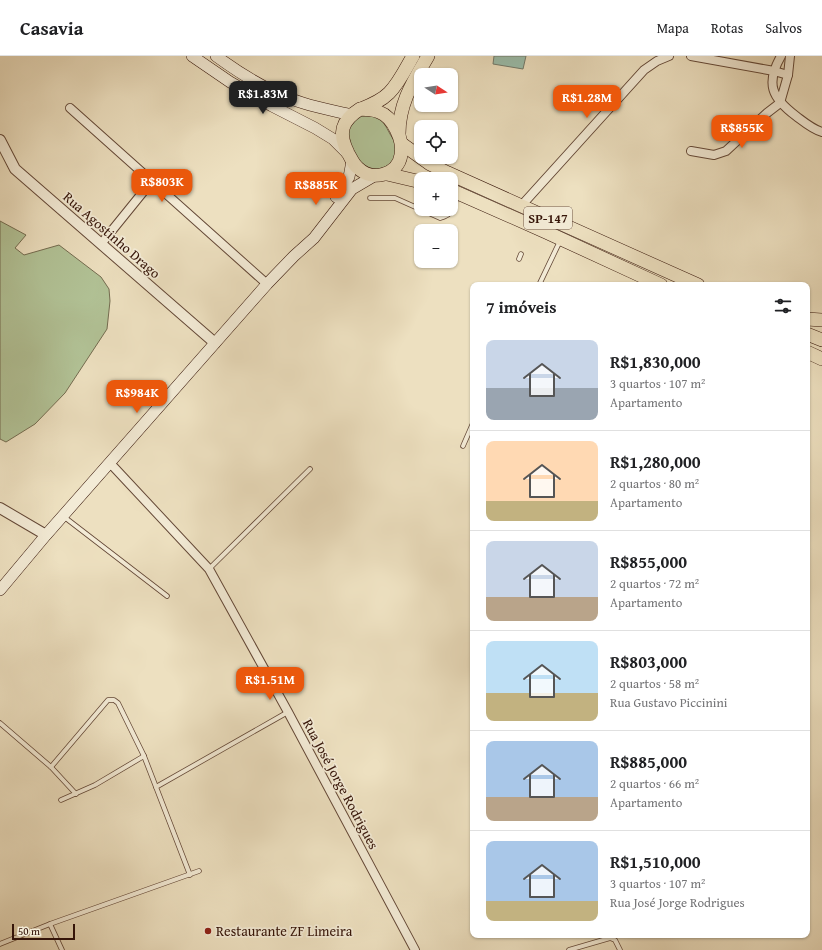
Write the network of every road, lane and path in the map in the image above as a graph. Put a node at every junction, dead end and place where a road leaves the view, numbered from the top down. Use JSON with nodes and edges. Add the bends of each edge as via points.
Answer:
{"nodes":[{"id":1,"x":192,"y":56,"type":"edge"},
{"id":2,"x":216,"y":56,"type":"edge"},
{"id":3,"x":413,"y":56,"type":"edge"},
{"id":4,"x":428,"y":56,"type":"edge"},
{"id":5,"x":669,"y":56,"type":"edge"},
{"id":6,"x":691,"y":56,"type":"edge"},
{"id":7,"x":781,"y":56,"type":"edge"},
{"id":8,"x":790,"y":56,"type":"edge"},
{"id":9,"x":774,"y":71,"type":"junction"},
{"id":10,"x":788,"y":75,"type":"junction"},
{"id":11,"x":780,"y":104,"type":"junction"},
{"id":12,"x":70,"y":108,"type":"dead end"},
{"id":13,"x":356,"y":112,"type":"junction"},
{"id":14,"x":822,"y":132,"type":"edge"},
{"id":15,"x":0,"y":140,"type":"edge"},
{"id":16,"x":400,"y":140,"type":"junction"},
{"id":17,"x":691,"y":151,"type":"dead end"},
{"id":18,"x":350,"y":158,"type":"junction"},
{"id":19,"x":380,"y":175,"type":"junction"},
{"id":20,"x":152,"y":181,"type":"junction"},
{"id":21,"x":414,"y":181,"type":"edge"},
{"id":22,"x":458,"y":193,"type":"edge"},
{"id":23,"x":370,"y":198,"type":"dead end"},
{"id":24,"x":521,"y":206,"type":"junction"},
{"id":25,"x":414,"y":207,"type":"edge"},
{"id":26,"x":435,"y":216,"type":"edge"},
{"id":27,"x":448,"y":216,"type":"edge"},
{"id":28,"x":561,"y":239,"type":"junction"},
{"id":29,"x":101,"y":244,"type":"junction"},
{"id":30,"x":521,"y":254,"type":"dead end"},
{"id":31,"x":294,"y":256,"type":"junction"},
{"id":32,"x":519,"y":259,"type":"dead end"},
{"id":33,"x":540,"y":282,"type":"edge"},
{"id":34,"x":654,"y":282,"type":"edge"},
{"id":35,"x":691,"y":282,"type":"edge"},
{"id":36,"x":267,"y":284,"type":"junction"},
{"id":37,"x":810,"y":319,"type":"edge"},
{"id":38,"x":822,"y":320,"type":"edge"},
{"id":39,"x":810,"y":335,"type":"edge"},
{"id":40,"x":822,"y":340,"type":"edge"},
{"id":41,"x":215,"y":343,"type":"junction"},
{"id":42,"x":810,"y":353,"type":"edge"},
{"id":43,"x":822,"y":359,"type":"edge"},
{"id":44,"x":470,"y":430,"type":"edge"},
{"id":45,"x":463,"y":446,"type":"dead end"},
{"id":46,"x":110,"y":463,"type":"junction"},
{"id":47,"x":310,"y":469,"type":"dead end"},
{"id":48,"x":0,"y":508,"type":"edge"},
{"id":49,"x":63,"y":516,"type":"junction"},
{"id":50,"x":46,"y":535,"type":"junction"},
{"id":51,"x":208,"y":569,"type":"junction"},
{"id":52,"x":0,"y":590,"type":"edge"},
{"id":53,"x":167,"y":596,"type":"dead end"},
{"id":54,"x":288,"y":712,"type":"junction"},
{"id":55,"x":0,"y":723,"type":"edge"},
{"id":56,"x":144,"y":756,"type":"junction"},
{"id":57,"x":50,"y":767,"type":"junction"},
{"id":58,"x":156,"y":787,"type":"junction"},
{"id":59,"x":76,"y":794,"type":"junction"},
{"id":60,"x":61,"y":800,"type":"dead end"},
{"id":61,"x":200,"y":871,"type":"dead end"},
{"id":62,"x":190,"y":875,"type":"junction"},
{"id":63,"x":50,"y":924,"type":"junction"},
{"id":64,"x":0,"y":944,"type":"edge"},
{"id":65,"x":62,"y":950,"type":"edge"},
{"id":66,"x":415,"y":950,"type":"edge"},
{"id":67,"x":568,"y":950,"type":"edge"},
{"id":68,"x":620,"y":950,"type":"edge"}],
"edges":[{"from":1,"to":18,"type":"main road","via":[[230,82],[333,139]]},
{"from":2,"to":13,"type":"main road","via":[[238,72],[302,103]]},
{"from":3,"to":13,"type":"highway","via":[[389,93]]},
{"from":4,"to":16,"type":"highway","via":[[403,103],[399,119]]},
{"from":5,"to":24,"type":"street","via":[[644,70]]},
{"from":6,"to":9,"type":"street"},
{"from":7,"to":9,"type":"street"},
{"from":8,"to":10,"type":"street"},
{"from":9,"to":10,"type":"street"},
{"from":9,"to":11,"type":"street","via":[[772,89]]},
{"from":10,"to":11,"type":"street"},
{"from":11,"to":14,"type":"street"},
{"from":11,"to":17,"type":"street","via":[[726,151],[714,155]]},
{"from":12,"to":20,"type":"street"},
{"from":13,"to":16,"type":"highway","via":[[378,111],[392,123]]},
{"from":13,"to":18,"type":"highway","via":[[347,120],[342,134]]},
{"from":15,"to":29,"type":"street","name":"Rua Agostinho Drago","via":[[15,169]]},
{"from":16,"to":19,"type":"highway","via":[[402,155],[399,163],[393,170]]},
{"from":16,"to":24,"type":"highway","number":"SP-147","via":[[430,164]]},
{"from":18,"to":19,"type":"highway","via":[[358,169]]},
{"from":18,"to":31,"type":"main road","via":[[352,168],[345,186]]},
{"from":19,"to":21,"type":"highway"},
{"from":19,"to":31,"type":"main road","via":[[352,189],[314,238]]},
{"from":20,"to":29,"type":"street"},
{"from":20,"to":36,"type":"street"},
{"from":22,"to":28,"type":"highway","number":"SP-147"},
{"from":23,"to":25,"type":"lane","via":[[394,198]]},
{"from":24,"to":35,"type":"highway","number":"SP-147"},
{"from":26,"to":27,"type":"lane"},
{"from":28,"to":33,"type":"lane"},
{"from":28,"to":34,"type":"highway","number":"SP-147"},
{"from":29,"to":41,"type":"street","name":"Rua Agostinho Drago"},
{"from":30,"to":32,"type":"lane"},
{"from":31,"to":36,"type":"main road"},
{"from":36,"to":41,"type":"main road"},
{"from":37,"to":38,"type":"highway"},
{"from":39,"to":40,"type":"highway"},
{"from":41,"to":46,"type":"main road"},
{"from":42,"to":43,"type":"highway"},
{"from":44,"to":45,"type":"lane"},
{"from":46,"to":49,"type":"main road"},
{"from":46,"to":51,"type":"street","name":"Rua José Jorge Rodrigues"},
{"from":47,"to":51,"type":"lane"},
{"from":48,"to":50,"type":"street"},
{"from":49,"to":50,"type":"main road"},
{"from":49,"to":53,"type":"lane"},
{"from":50,"to":52,"type":"main road"},
{"from":51,"to":54,"type":"street","name":"Rua José Jorge Rodrigues"},
{"from":54,"to":58,"type":"lane"},
{"from":54,"to":66,"type":"street","name":"Rua José Jorge Rodrigues"},
{"from":55,"to":57,"type":"lane"},
{"from":56,"to":57,"type":"lane","via":[[118,703],[108,700]]},
{"from":56,"to":58,"type":"lane"},
{"from":56,"to":59,"type":"lane"},
{"from":57,"to":59,"type":"lane"},
{"from":58,"to":62,"type":"lane"},
{"from":59,"to":60,"type":"lane"},
{"from":61,"to":62,"type":"lane"},
{"from":62,"to":63,"type":"lane"},
{"from":63,"to":64,"type":"lane"},
{"from":63,"to":65,"type":"lane"},
{"from":67,"to":68,"type":"lane","via":[[610,938],[615,940]]}]}
